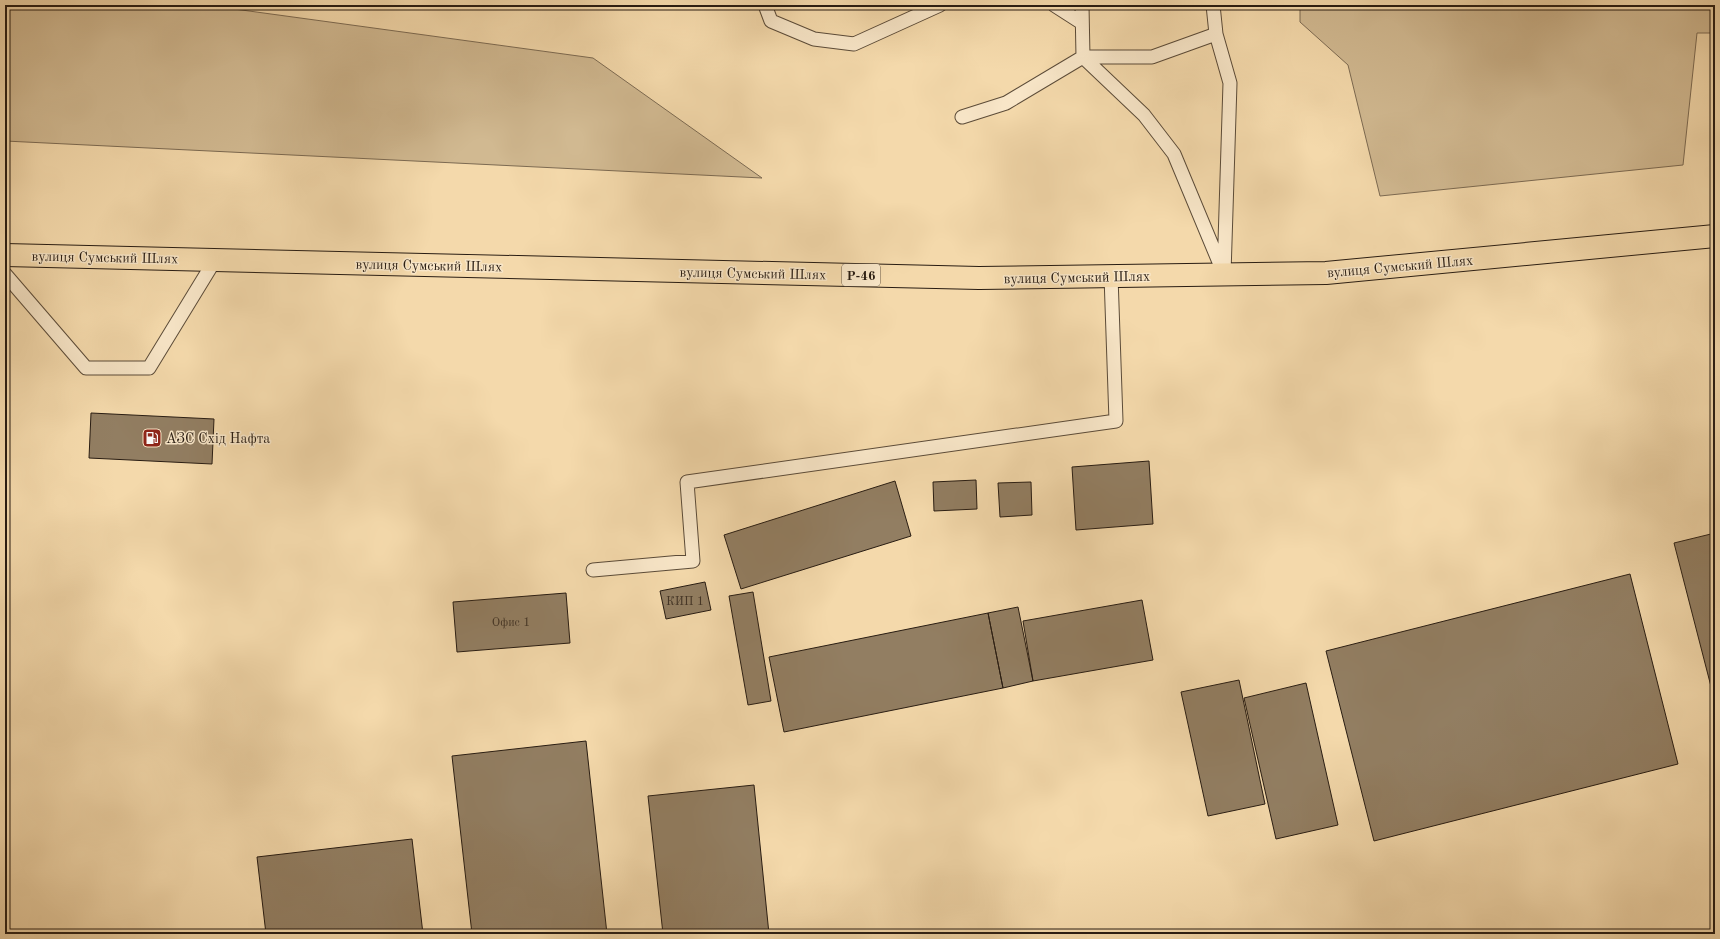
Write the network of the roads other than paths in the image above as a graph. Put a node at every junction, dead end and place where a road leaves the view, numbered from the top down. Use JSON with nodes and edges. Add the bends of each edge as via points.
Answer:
{"nodes":[{"id":1,"x":765,"y":5,"type":"edge"},
{"id":2,"x":940,"y":5,"type":"edge"},
{"id":3,"x":1054,"y":5,"type":"edge"},
{"id":4,"x":1082,"y":5,"type":"edge"},
{"id":5,"x":1213,"y":5,"type":"edge"},
{"id":6,"x":1082,"y":23,"type":"junction"},
{"id":7,"x":1216,"y":34,"type":"junction"},
{"id":8,"x":1083,"y":57,"type":"junction"},
{"id":9,"x":962,"y":117,"type":"dead end"},
{"id":10,"x":1715,"y":236,"type":"edge"},
{"id":11,"x":5,"y":255,"type":"edge"},
{"id":12,"x":215,"y":260,"type":"junction"},
{"id":13,"x":5,"y":274,"type":"edge"},
{"id":14,"x":1224,"y":274,"type":"junction"},
{"id":15,"x":1111,"y":276,"type":"junction"},
{"id":16,"x":593,"y":570,"type":"dead end"}],
"edges":[{"from":1,"to":2,"type":"lane","via":[[771,21],[814,39],[854,44]]},
{"from":3,"to":6,"type":"lane"},
{"from":4,"to":6,"type":"lane"},
{"from":5,"to":7,"type":"lane"},
{"from":6,"to":8,"type":"lane"},
{"from":7,"to":8,"type":"lane","via":[[1152,57]]},
{"from":7,"to":14,"type":"lane","via":[[1230,83]]},
{"from":8,"to":9,"type":"lane","via":[[1006,103]]},
{"from":8,"to":14,"type":"lane","via":[[1144,115],[1174,154]]},
{"from":10,"to":14,"type":"main road","name":"вулиця Сумський Шлях","number":"Р-46","via":[[1326,273]]},
{"from":11,"to":12,"type":"main road","name":"вулиця Сумський Шлях","number":"Р-46"},
{"from":12,"to":13,"type":"lane","via":[[149,368],[86,368]]},
{"from":12,"to":15,"type":"main road","name":"вулиця Сумський Шлях","number":"Р-46","via":[[979,278]]},
{"from":14,"to":15,"type":"main road","name":"вулиця Сумський Шлях","number":"Р-46"},
{"from":15,"to":16,"type":"lane","via":[[1116,421],[687,482],[693,561]]}]}
